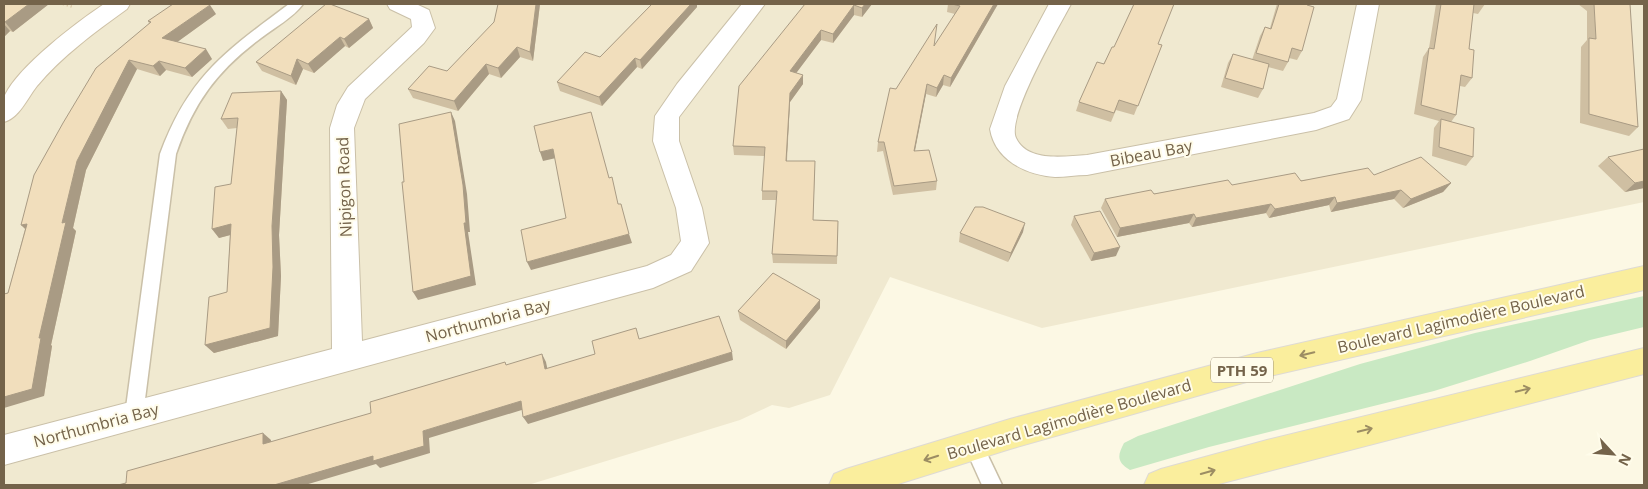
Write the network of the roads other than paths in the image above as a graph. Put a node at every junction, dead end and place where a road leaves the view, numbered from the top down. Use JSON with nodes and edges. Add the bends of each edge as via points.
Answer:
{"nodes":[{"id":1,"x":119,"y":4,"type":"edge"},
{"id":2,"x":297,"y":4,"type":"edge"},
{"id":3,"x":398,"y":4,"type":"edge"},
{"id":4,"x":754,"y":4,"type":"edge"},
{"id":5,"x":1060,"y":4,"type":"edge"},
{"id":6,"x":1368,"y":4,"type":"edge"},
{"id":7,"x":4,"y":113,"type":"edge"},
{"id":8,"x":1644,"y":278,"type":"edge"},
{"id":9,"x":347,"y":357,"type":"junction"},
{"id":10,"x":1644,"y":361,"type":"edge"},
{"id":11,"x":134,"y":414,"type":"junction"},
{"id":12,"x":973,"y":445,"type":"junction"},
{"id":13,"x":4,"y":450,"type":"edge"},
{"id":14,"x":846,"y":485,"type":"edge"},
{"id":15,"x":992,"y":485,"type":"edge"},
{"id":16,"x":1161,"y":485,"type":"edge"}],
"edges":[{"from":1,"to":7,"type":"street","via":[[80,31],[28,80]]},
{"from":2,"to":11,"type":"lane","via":[[206,77],[176,127],[168,154]]},
{"from":3,"to":9,"type":"street","name":"Nipigon Road","via":[[421,16],[424,28],[414,42],[365,84],[351,101],[342,128]]},
{"from":4,"to":9,"type":"street","name":"Northumbria Bay","via":[[667,116],[666,141],[689,208],[695,243],[681,263],[652,276]]},
{"from":5,"to":6,"type":"street","name":"Bibeau Bay","via":[[1007,107],[1002,128],[1006,144],[1025,160],[1053,167],[1087,165],[1316,121],[1340,112],[1349,100]]},
{"from":8,"to":12,"type":"main road","name":"Boulevard Lagimodière Boulevard","number":"PTH 59","one_way":true,"via":[[1257,366]]},
{"from":9,"to":11,"type":"street","name":"Northumbria Bay"},
{"from":16,"to":10,"type":"main road","one_way":true},
{"from":11,"to":13,"type":"street","name":"Northumbria Bay"},
{"from":12,"to":14,"type":"main road","name":"Boulevard Lagimodière Boulevard","number":"PTH 59","one_way":true},
{"from":12,"to":15,"type":"lane"}]}
